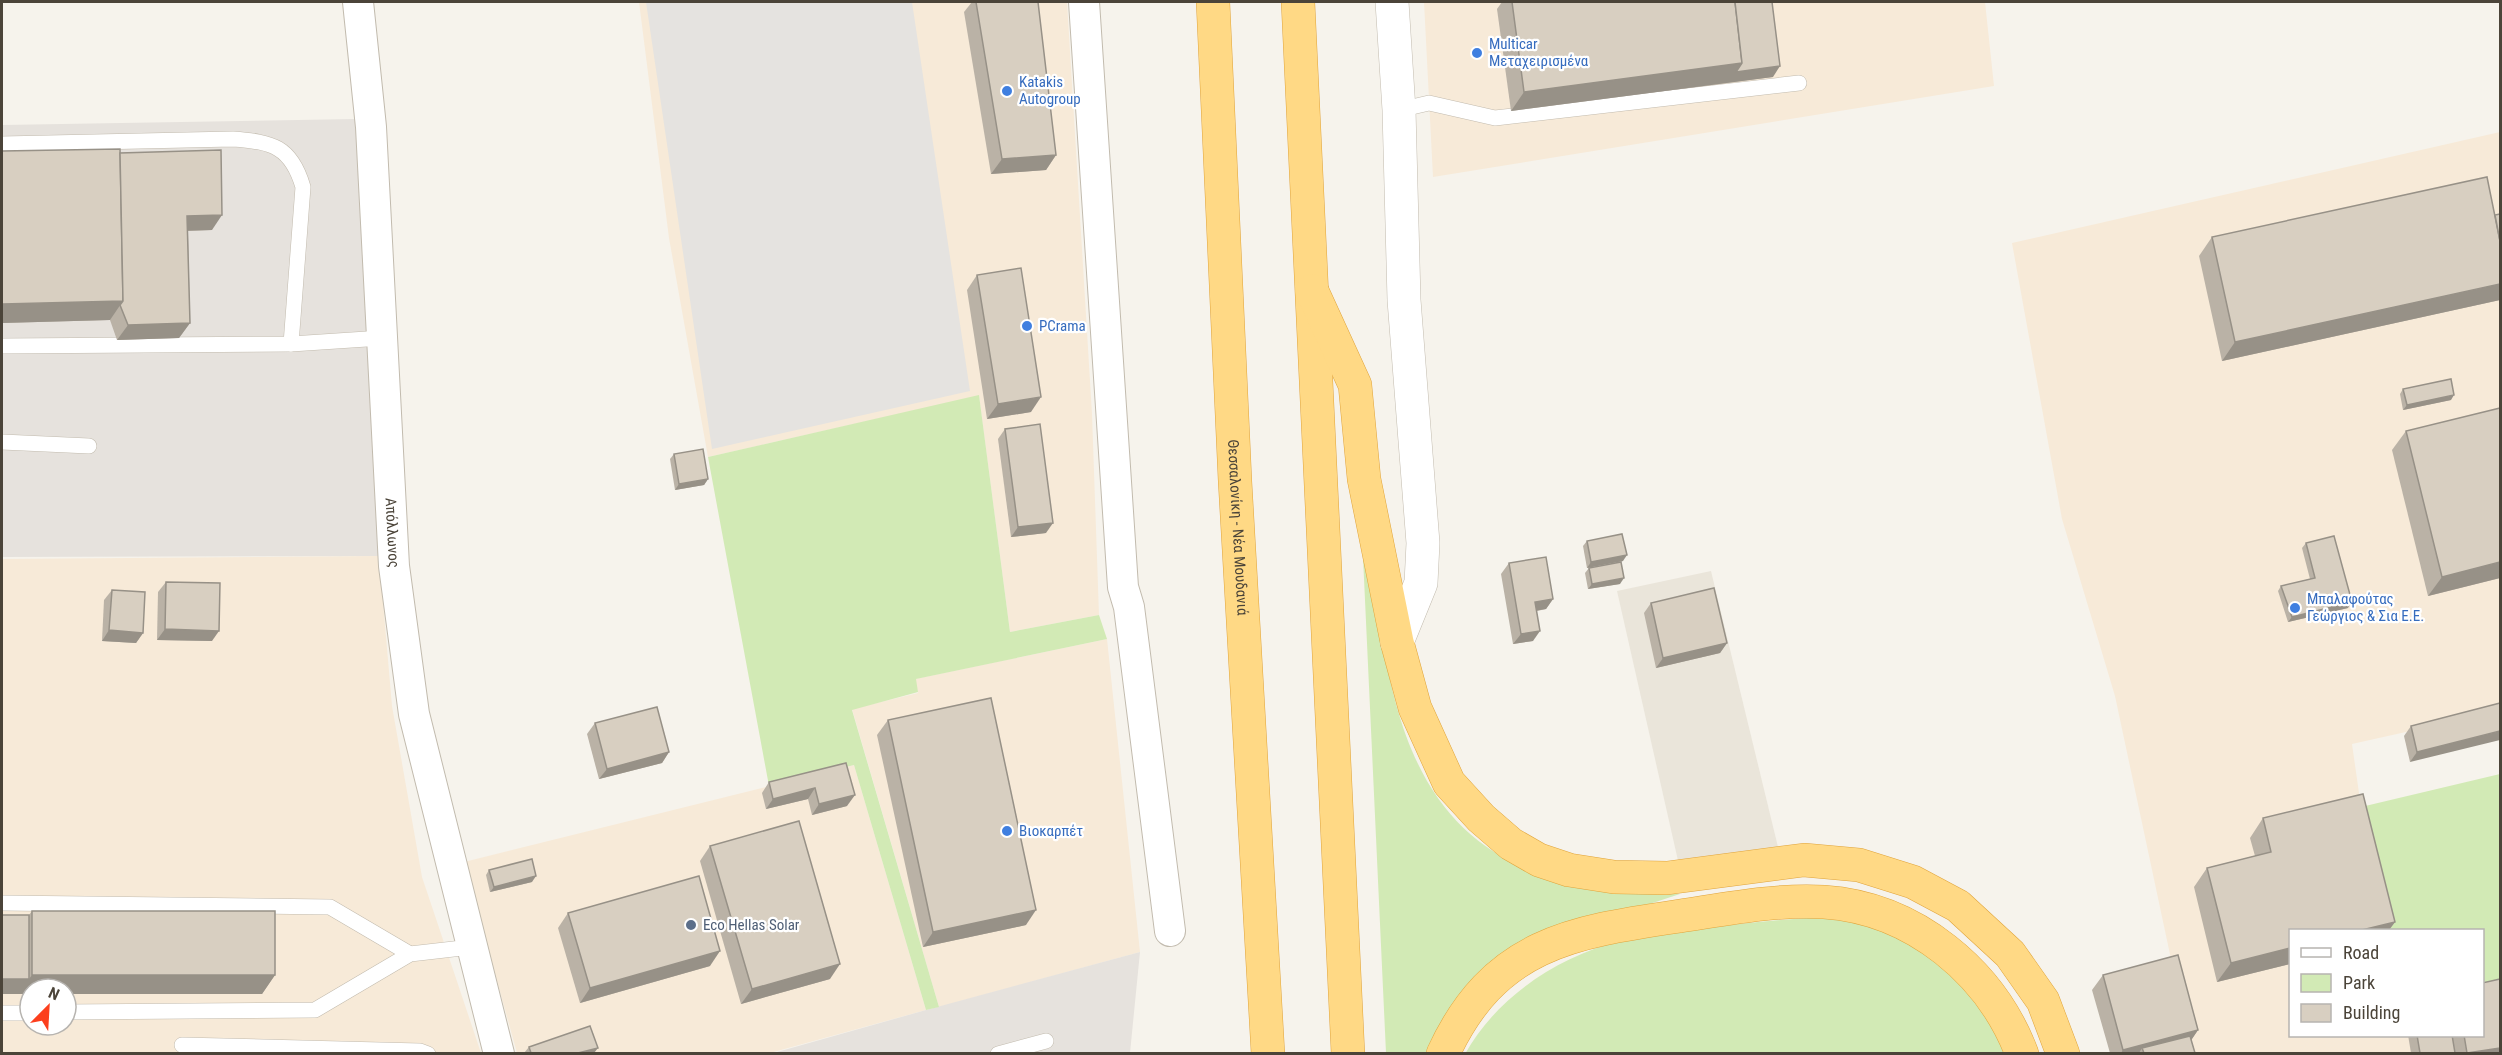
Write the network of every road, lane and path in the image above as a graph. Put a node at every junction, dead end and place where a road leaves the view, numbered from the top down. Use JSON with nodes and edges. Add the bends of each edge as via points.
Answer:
{"nodes":[{"id":1,"x":358,"y":2,"type":"edge"},
{"id":2,"x":1084,"y":2,"type":"edge"},
{"id":3,"x":1213,"y":2,"type":"edge"},
{"id":4,"x":1298,"y":2,"type":"edge"},
{"id":5,"x":1392,"y":2,"type":"edge"},
{"id":6,"x":1799,"y":83,"type":"dead end"},
{"id":7,"x":1399,"y":110,"type":"junction"},
{"id":8,"x":2,"y":144,"type":"edge"},
{"id":9,"x":1312,"y":291,"type":"junction"},
{"id":10,"x":382,"y":338,"type":"junction"},
{"id":11,"x":291,"y":344,"type":"junction"},
{"id":12,"x":2,"y":346,"type":"edge"},
{"id":13,"x":2,"y":442,"type":"edge"},
{"id":14,"x":89,"y":446,"type":"dead end"},
{"id":15,"x":1397,"y":642,"type":"junction"},
{"id":16,"x":2,"y":903,"type":"edge"},
{"id":17,"x":1170,"y":931,"type":"dead end"},
{"id":18,"x":471,"y":947,"type":"junction"},
{"id":19,"x":410,"y":954,"type":"junction"},
{"id":20,"x":78,"y":1012,"type":"edge"},
{"id":21,"x":2,"y":1013,"type":"edge"},
{"id":22,"x":18,"y":1013,"type":"edge"},
{"id":23,"x":1046,"y":1041,"type":"dead end"},
{"id":24,"x":182,"y":1045,"type":"dead end"},
{"id":25,"x":428,"y":1053,"type":"edge"},
{"id":26,"x":499,"y":1053,"type":"edge"},
{"id":27,"x":998,"y":1053,"type":"edge"},
{"id":28,"x":1268,"y":1053,"type":"edge"},
{"id":29,"x":1348,"y":1053,"type":"edge"},
{"id":30,"x":1443,"y":1053,"type":"edge"},
{"id":31,"x":2022,"y":1053,"type":"edge"},
{"id":32,"x":2063,"y":1053,"type":"edge"}],
"edges":[{"from":1,"to":10,"type":"street","name":"Απόλλωνος","via":[[371,127]]},
{"from":2,"to":17,"type":"street","via":[[1123,587],[1130,607]]},
{"from":3,"to":28,"type":"highway","name":"Θεσσαλονίκη - Νέα Μουδανιά","via":[[1235,481]]},
{"from":4,"to":9,"type":"highway"},
{"from":5,"to":7,"type":"street"},
{"from":6,"to":7,"type":"lane","via":[[1495,118],[1429,104]]},
{"from":7,"to":15,"type":"street","via":[[1404,300],[1423,543],[1421,583]]},
{"from":8,"to":11,"type":"lane","via":[[233,139],[262,141],[284,151],[298,168],[303,187]]},
{"from":9,"to":15,"type":"highway","via":[[1355,385],[1364,479]]},
{"from":9,"to":29,"type":"highway"},
{"from":10,"to":11,"type":"lane"},
{"from":10,"to":18,"type":"street","name":"Απόλλωνος","via":[[394,566],[414,714]]},
{"from":11,"to":12,"type":"lane"},
{"from":13,"to":14,"type":"lane"},
{"from":15,"to":32,"type":"highway","via":[[1415,708],[1449,783],[1511,844],[1539,860],[1569,870],[1614,877],[1667,878],[1804,860],[1859,866],[1913,882],[1958,906],[2010,954],[2043,1000]]},
{"from":16,"to":19,"type":"lane","via":[[330,907]]},
{"from":18,"to":19,"type":"lane"},
{"from":18,"to":26,"type":"street","name":"Απόλλωνος"},
{"from":19,"to":20,"type":"lane","via":[[315,1010]]},
{"from":21,"to":22,"type":"lane"},
{"from":23,"to":27,"type":"lane"},
{"from":24,"to":25,"type":"lane"},
{"from":30,"to":31,"type":"highway","via":[[1461,1021],[1502,974],[1520,960],[1562,939],[1619,925],[1744,906],[1825,902],[1875,913],[1937,943],[1977,977],[2004,1015]]}]}
